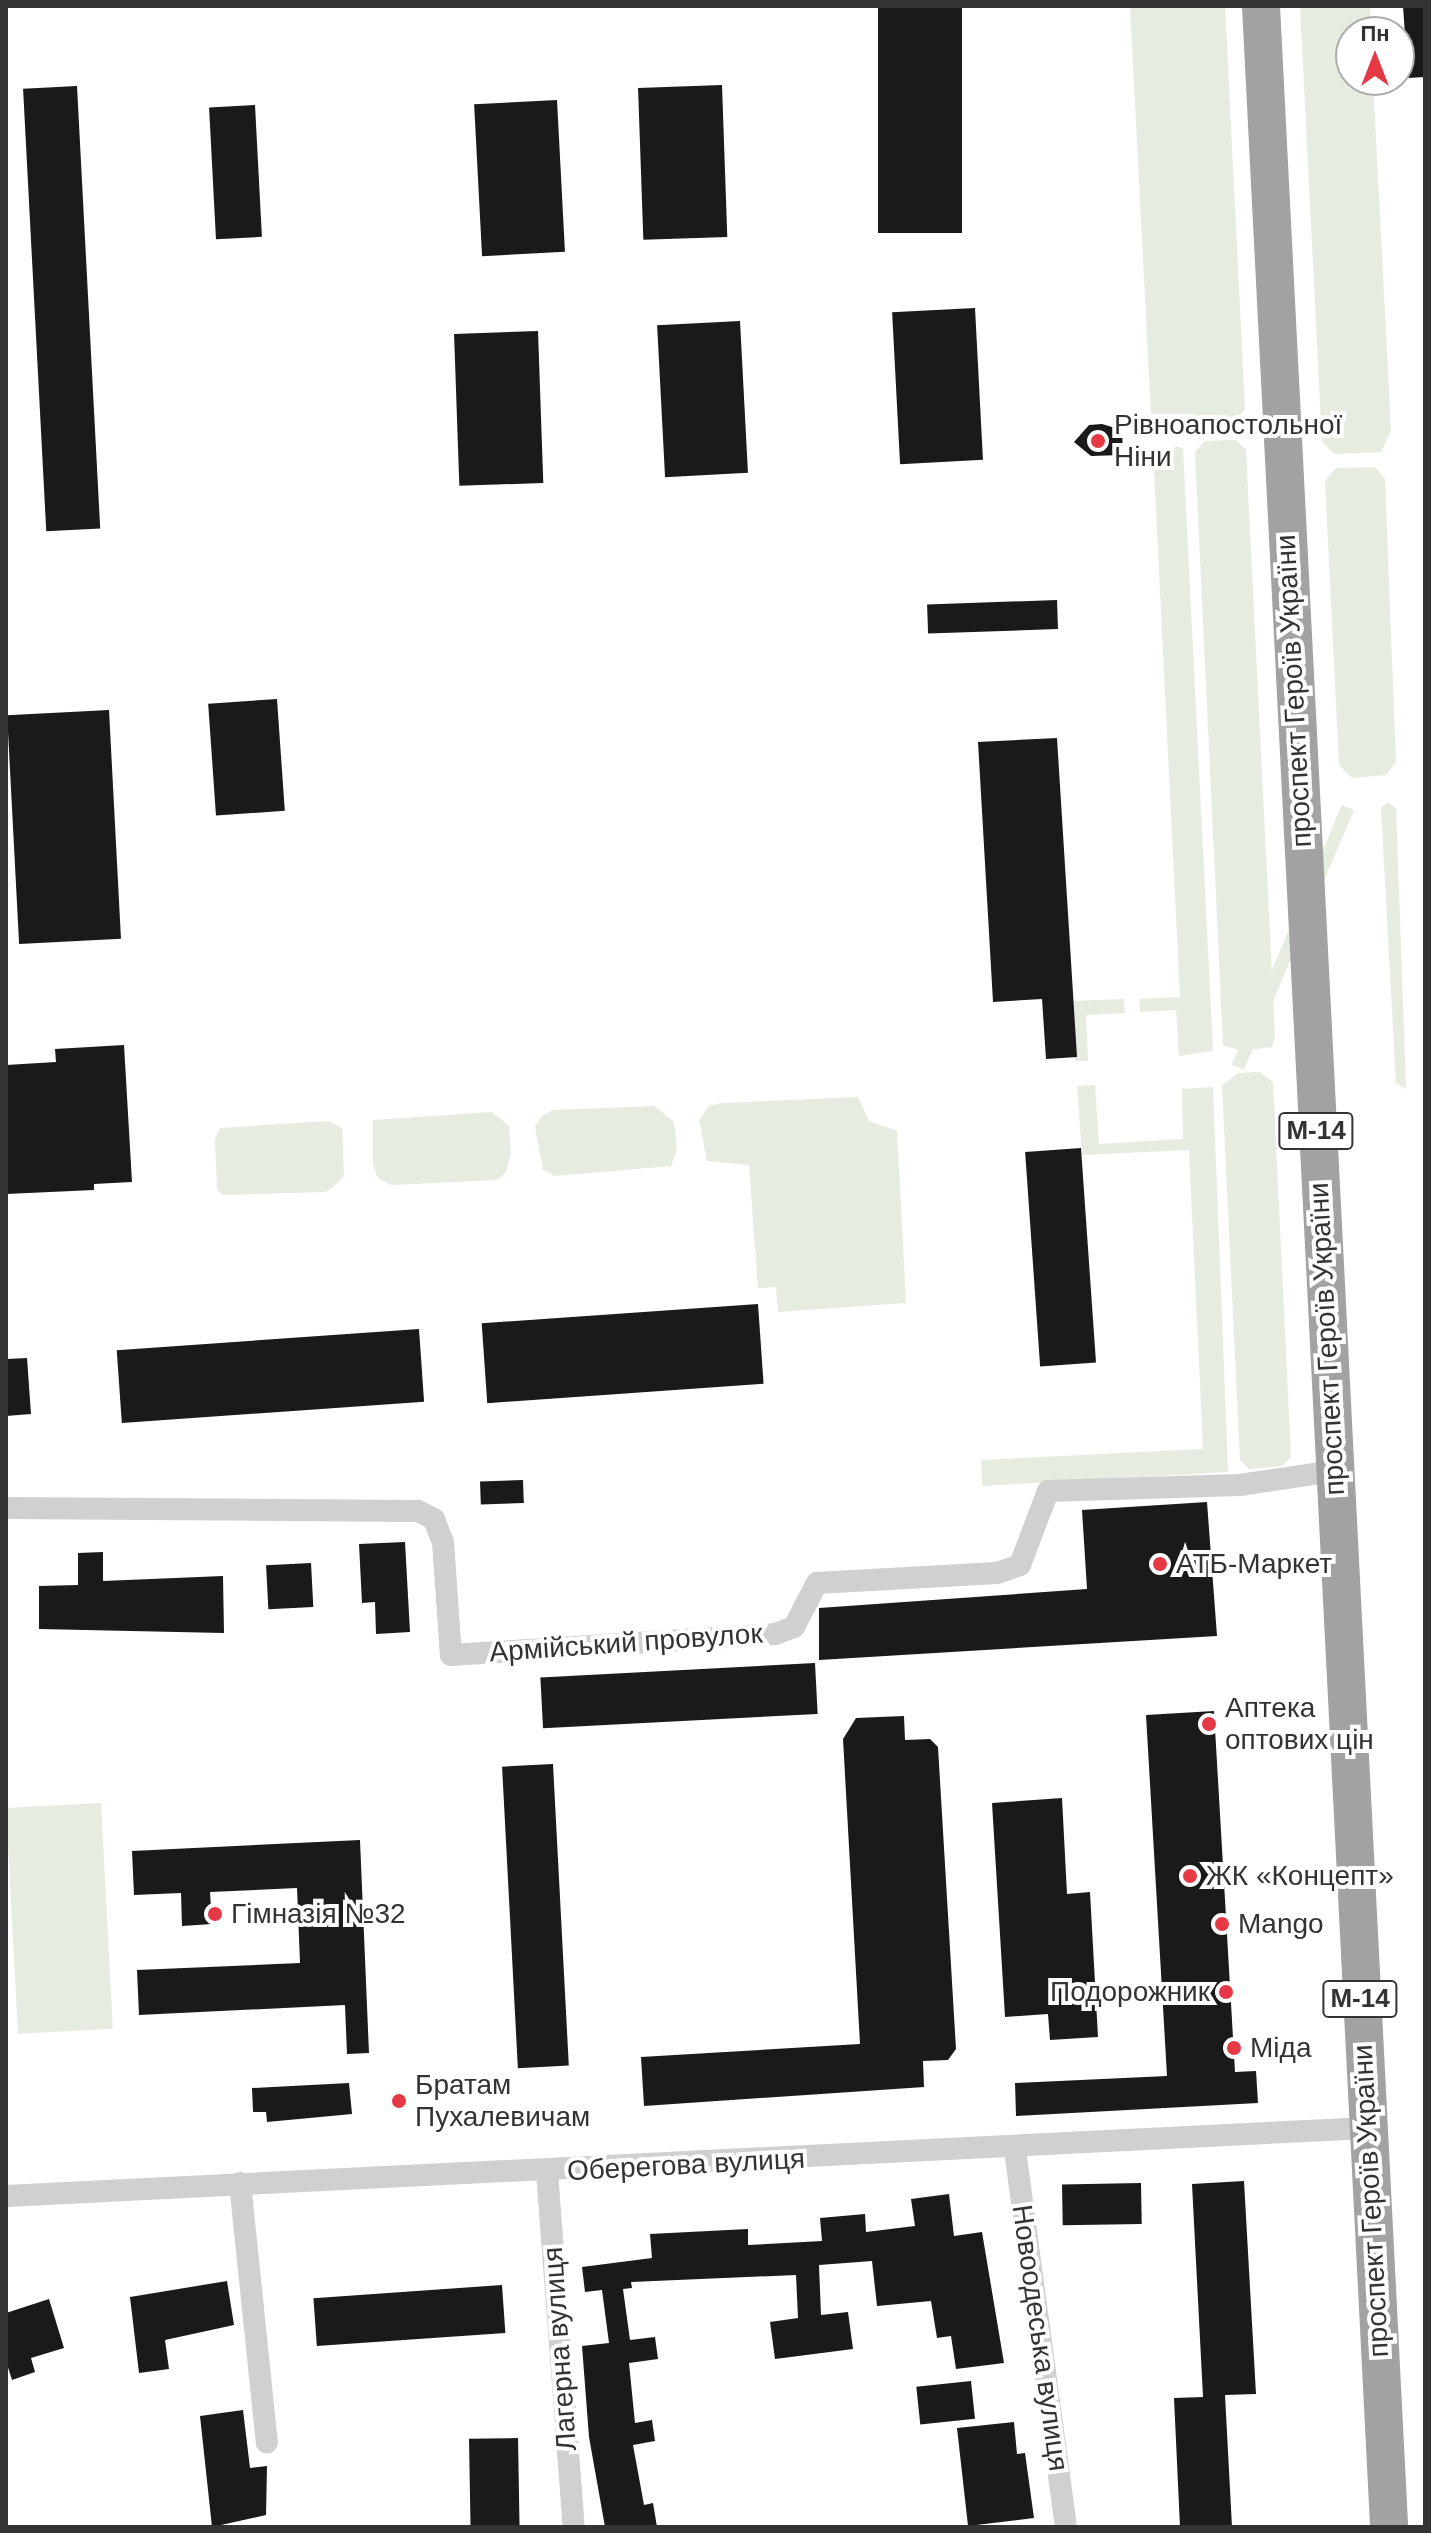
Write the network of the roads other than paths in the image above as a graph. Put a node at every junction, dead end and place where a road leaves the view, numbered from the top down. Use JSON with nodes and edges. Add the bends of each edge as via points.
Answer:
{"nodes":[{"id":1,"x":1261,"y":6,"type":"edge"},
{"id":2,"x":1334,"y":1471,"type":"junction"},
{"id":3,"x":6,"y":1508,"type":"edge"},
{"id":4,"x":1367,"y":2128,"type":"junction"},
{"id":5,"x":1015,"y":2150,"type":"junction"},
{"id":6,"x":547,"y":2172,"type":"junction"},
{"id":7,"x":240,"y":2183,"type":"junction"},
{"id":8,"x":6,"y":2196,"type":"edge"},
{"id":9,"x":267,"y":2443,"type":"dead end"},
{"id":10,"x":574,"y":2527,"type":"edge"},
{"id":11,"x":1066,"y":2527,"type":"edge"},
{"id":12,"x":1389,"y":2527,"type":"edge"}],
"edges":[{"from":1,"to":2,"type":"highway","name":"проспект Героїв України","number":"М-14"},
{"from":2,"to":3,"type":"street","name":"Армійський провулок","via":[[1240,1485],[1048,1491],[1020,1565],[997,1573],[817,1583],[794,1627],[775,1634],[451,1655],[443,1542],[434,1519],[418,1511]]},
{"from":2,"to":4,"type":"highway","name":"проспект Героїв України","number":"М-14"},
{"from":4,"to":5,"type":"street","name":"Оберегова вулиця"},
{"from":4,"to":12,"type":"highway","name":"проспект Героїв України","number":"М-14"},
{"from":5,"to":6,"type":"street","name":"Оберегова вулиця"},
{"from":5,"to":11,"type":"street","name":"Новоодеська вулиця"},
{"from":6,"to":7,"type":"street","name":"Оберегова вулиця"},
{"from":6,"to":10,"type":"street","name":"Лагерна вулиця"},
{"from":7,"to":8,"type":"street","name":"Оберегова вулиця"},
{"from":7,"to":9,"type":"street"}]}
